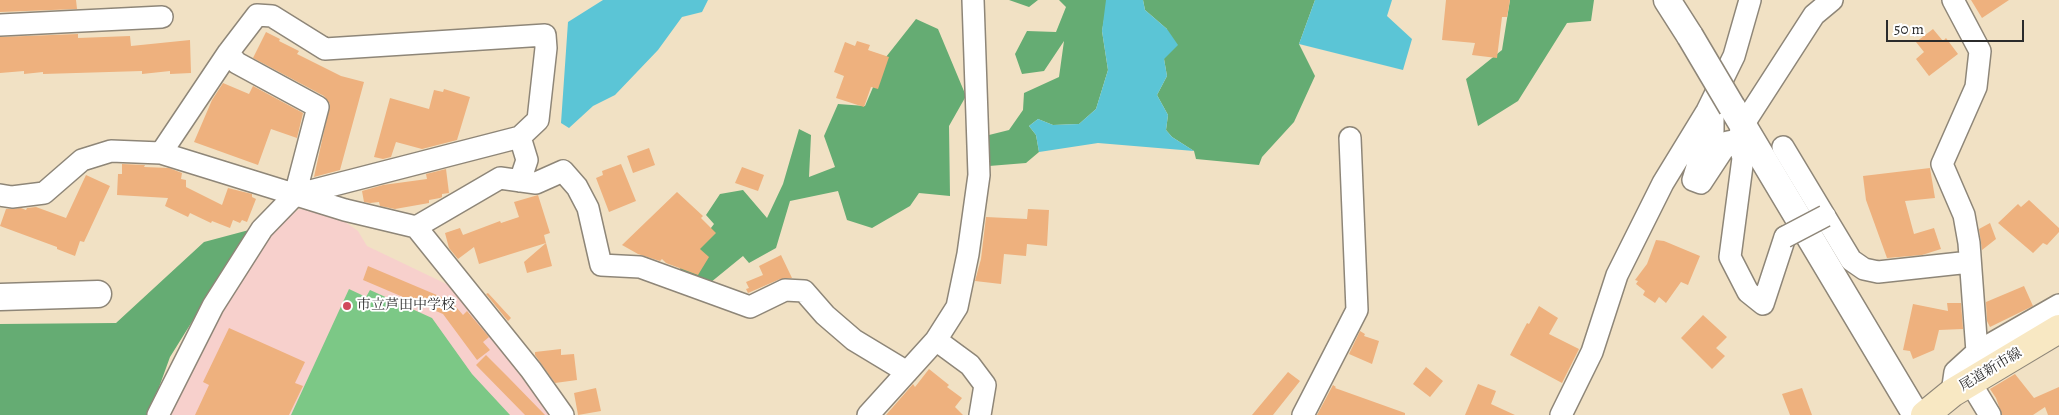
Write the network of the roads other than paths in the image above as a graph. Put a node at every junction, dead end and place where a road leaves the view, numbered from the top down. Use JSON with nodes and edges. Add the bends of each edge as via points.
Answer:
{"nodes":[{"id":1,"x":973,"y":0,"type":"edge"},
{"id":2,"x":1667,"y":0,"type":"edge"},
{"id":3,"x":1750,"y":0,"type":"edge"},
{"id":4,"x":1832,"y":0,"type":"edge"},
{"id":5,"x":1953,"y":0,"type":"edge"},
{"id":6,"x":127,"y":9,"type":"edge"},
{"id":7,"x":162,"y":17,"type":"dead end"},
{"id":8,"x":0,"y":25,"type":"edge"},
{"id":9,"x":228,"y":53,"type":"junction"},
{"id":10,"x":1730,"y":121,"type":"junction"},
{"id":11,"x":520,"y":137,"type":"junction"},
{"id":12,"x":1350,"y":138,"type":"dead end"},
{"id":13,"x":1783,"y":148,"type":"dead end"},
{"id":14,"x":161,"y":153,"type":"junction"},
{"id":15,"x":520,"y":181,"type":"junction"},
{"id":16,"x":0,"y":195,"type":"edge"},
{"id":17,"x":295,"y":195,"type":"junction"},
{"id":18,"x":1824,"y":216,"type":"junction"},
{"id":19,"x":416,"y":227,"type":"junction"},
{"id":20,"x":1970,"y":262,"type":"junction"},
{"id":21,"x":98,"y":294,"type":"dead end"},
{"id":22,"x":0,"y":298,"type":"edge"},
{"id":23,"x":2059,"y":305,"type":"edge"},
{"id":24,"x":2059,"y":328,"type":"edge"},
{"id":25,"x":936,"y":340,"type":"junction"},
{"id":26,"x":1977,"y":352,"type":"junction"},
{"id":27,"x":907,"y":372,"type":"junction"},
{"id":28,"x":1961,"y":387,"type":"junction"},
{"id":29,"x":158,"y":415,"type":"edge"},
{"id":30,"x":563,"y":415,"type":"edge"},
{"id":31,"x":868,"y":415,"type":"edge"},
{"id":32,"x":980,"y":415,"type":"edge"},
{"id":33,"x":1303,"y":415,"type":"edge"},
{"id":34,"x":1561,"y":415,"type":"edge"},
{"id":35,"x":1916,"y":415,"type":"edge"},
{"id":36,"x":1925,"y":415,"type":"edge"},
{"id":37,"x":1990,"y":415,"type":"edge"}],
"edges":[{"from":1,"to":25,"type":"street","via":[[979,175],[957,307]]},
{"from":2,"to":10,"type":"street","bridge":true,"via":[[1690,36]]},
{"from":3,"to":10,"type":"street","via":[[1734,56]]},
{"from":4,"to":10,"type":"street","via":[[1814,15]]},
{"from":5,"to":20,"type":"street","via":[[1980,51],[1976,87],[1942,164],[1964,215]]},
{"from":6,"to":7,"type":"street"},
{"from":6,"to":8,"type":"street"},
{"from":9,"to":11,"type":"street","via":[[257,15],[272,16],[325,49],[545,35],[538,120]]},
{"from":9,"to":14,"type":"street"},
{"from":9,"to":17,"type":"street","via":[[237,63],[318,107]]},
{"from":10,"to":18,"type":"street","bridge":true,"via":[[1743,158],[1730,258],[1748,292],[1763,304],[1785,236]]},
{"from":10,"to":34,"type":"street","via":[[1663,183],[1617,275],[1592,352]]},
{"from":10,"to":35,"type":"street"},
{"from":11,"to":15,"type":"street","via":[[526,160]]},
{"from":11,"to":17,"type":"street"},
{"from":12,"to":33,"type":"street","via":[[1357,310]]},
{"from":13,"to":18,"type":"street"},
{"from":14,"to":16,"type":"street","via":[[112,151],[82,160],[44,193],[12,197]]},
{"from":14,"to":17,"type":"street"},
{"from":15,"to":19,"type":"street","via":[[500,178]]},
{"from":15,"to":27,"type":"street","via":[[536,183],[563,171],[577,187],[588,208],[601,265],[640,267],[750,307],[785,290],[804,291],[824,315],[854,340]]},
{"from":17,"to":19,"type":"street"},
{"from":17,"to":29,"type":"street","via":[[262,229],[213,306]]},
{"from":18,"to":20,"type":"street","via":[[1851,260],[1864,269],[1878,272]]},
{"from":19,"to":30,"type":"street","via":[[531,370]]},
{"from":20,"to":26,"type":"street"},
{"from":21,"to":22,"type":"street"},
{"from":23,"to":26,"type":"street"},
{"from":24,"to":28,"type":"main road","name":"尾道新市線"},
{"from":25,"to":27,"type":"street"},
{"from":25,"to":32,"type":"street","via":[[970,365],[985,385]]},
{"from":26,"to":28,"type":"street","via":[[1955,372]]},
{"from":27,"to":31,"type":"street"},
{"from":28,"to":36,"type":"main road","name":"尾道新市線"},
{"from":28,"to":37,"type":"street"}]}
